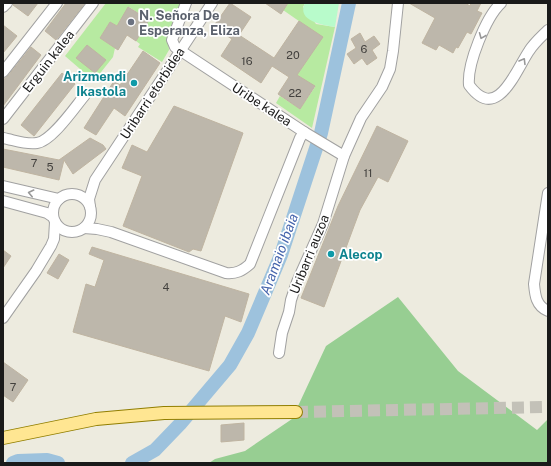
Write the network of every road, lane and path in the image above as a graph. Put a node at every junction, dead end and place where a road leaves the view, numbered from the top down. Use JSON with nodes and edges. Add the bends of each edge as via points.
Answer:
{"nodes":[{"id":1,"x":6,"y":3,"type":"edge"},
{"id":2,"x":57,"y":3,"type":"edge"},
{"id":3,"x":93,"y":3,"type":"edge"},
{"id":4,"x":186,"y":3,"type":"edge"},
{"id":5,"x":212,"y":3,"type":"edge"},
{"id":6,"x":398,"y":3,"type":"edge"},
{"id":7,"x":501,"y":3,"type":"edge"},
{"id":8,"x":3,"y":7,"type":"edge"},
{"id":9,"x":548,"y":30,"type":"edge"},
{"id":10,"x":180,"y":51,"type":"junction"},
{"id":11,"x":3,"y":72,"type":"edge"},
{"id":12,"x":85,"y":95,"type":"dead end"},
{"id":13,"x":3,"y":119,"type":"edge"},
{"id":14,"x":304,"y":132,"type":"junction"},
{"id":15,"x":3,"y":138,"type":"edge"},
{"id":16,"x":344,"y":156,"type":"junction"},
{"id":17,"x":93,"y":184,"type":"junction"},
{"id":18,"x":3,"y":186,"type":"edge"},
{"id":19,"x":548,"y":193,"type":"edge"},
{"id":20,"x":71,"y":194,"type":"junction"},
{"id":21,"x":59,"y":199,"type":"junction"},
{"id":22,"x":3,"y":201,"type":"edge"},
{"id":23,"x":91,"y":210,"type":"junction"},
{"id":24,"x":54,"y":219,"type":"junction"},
{"id":25,"x":84,"y":228,"type":"junction"},
{"id":26,"x":70,"y":232,"type":"junction"},
{"id":27,"x":111,"y":232,"type":"junction"},
{"id":28,"x":51,"y":246,"type":"junction"},
{"id":29,"x":548,"y":311,"type":"edge"},
{"id":30,"x":3,"y":318,"type":"edge"},
{"id":31,"x":279,"y":353,"type":"dead end"},
{"id":32,"x":296,"y":412,"type":"tunnel mouth"},
{"id":33,"x":3,"y":438,"type":"edge"}],
"edges":[{"from":1,"to":8,"type":"street"},
{"from":2,"to":11,"type":"street"},
{"from":3,"to":13,"type":"street","name":"Erguin kalea"},
{"from":4,"to":10,"type":"street","via":[[172,40]]},
{"from":5,"to":10,"type":"street","name":"Uribarri etorbidea"},
{"from":6,"to":16,"type":"street","name":"Uribarri auzoa","via":[[390,68],[382,87],[361,118]]},
{"from":7,"to":9,"type":"street","one_way":true,"via":[[486,26],[470,69],[469,85],[481,97],[494,98],[506,90],[529,51]]},
{"from":10,"to":14,"type":"street","name":"Uribe kalea"},
{"from":10,"to":17,"type":"street","name":"Uribarri etorbidea"},
{"from":12,"to":15,"type":"street","via":[[52,136],[43,141],[28,144]]},
{"from":14,"to":16,"type":"street","name":"Uribe kalea"},
{"from":14,"to":27,"type":"street","via":[[250,264],[241,271],[226,273]]},
{"from":16,"to":31,"type":"street","name":"Uribarri auzoa","via":[[323,224],[291,300]]},
{"from":17,"to":20,"type":"street"},
{"from":17,"to":23,"type":"street","via":[[89,199]]},
{"from":21,"to":18,"type":"street","one_way":true},
{"from":19,"to":29,"type":"street","via":[[534,284],[538,303]]},
{"from":20,"to":21,"type":"street"},
{"from":20,"to":23,"type":"street","via":[[83,197]]},
{"from":21,"to":24,"type":"street","via":[[53,210]]},
{"from":22,"to":24,"type":"street","via":[[47,213]]},
{"from":23,"to":25,"type":"street","via":[[88,224]]},
{"from":23,"to":27,"type":"street"},
{"from":24,"to":26,"type":"street","via":[[59,227]]},
{"from":24,"to":28,"type":"street","via":[[54,239]]},
{"from":25,"to":26,"type":"street"},
{"from":25,"to":27,"type":"street"},
{"from":26,"to":28,"type":"street"},
{"from":28,"to":30,"type":"street"},
{"from":32,"to":33,"type":"main road","via":[[164,413],[96,419]]}]}
